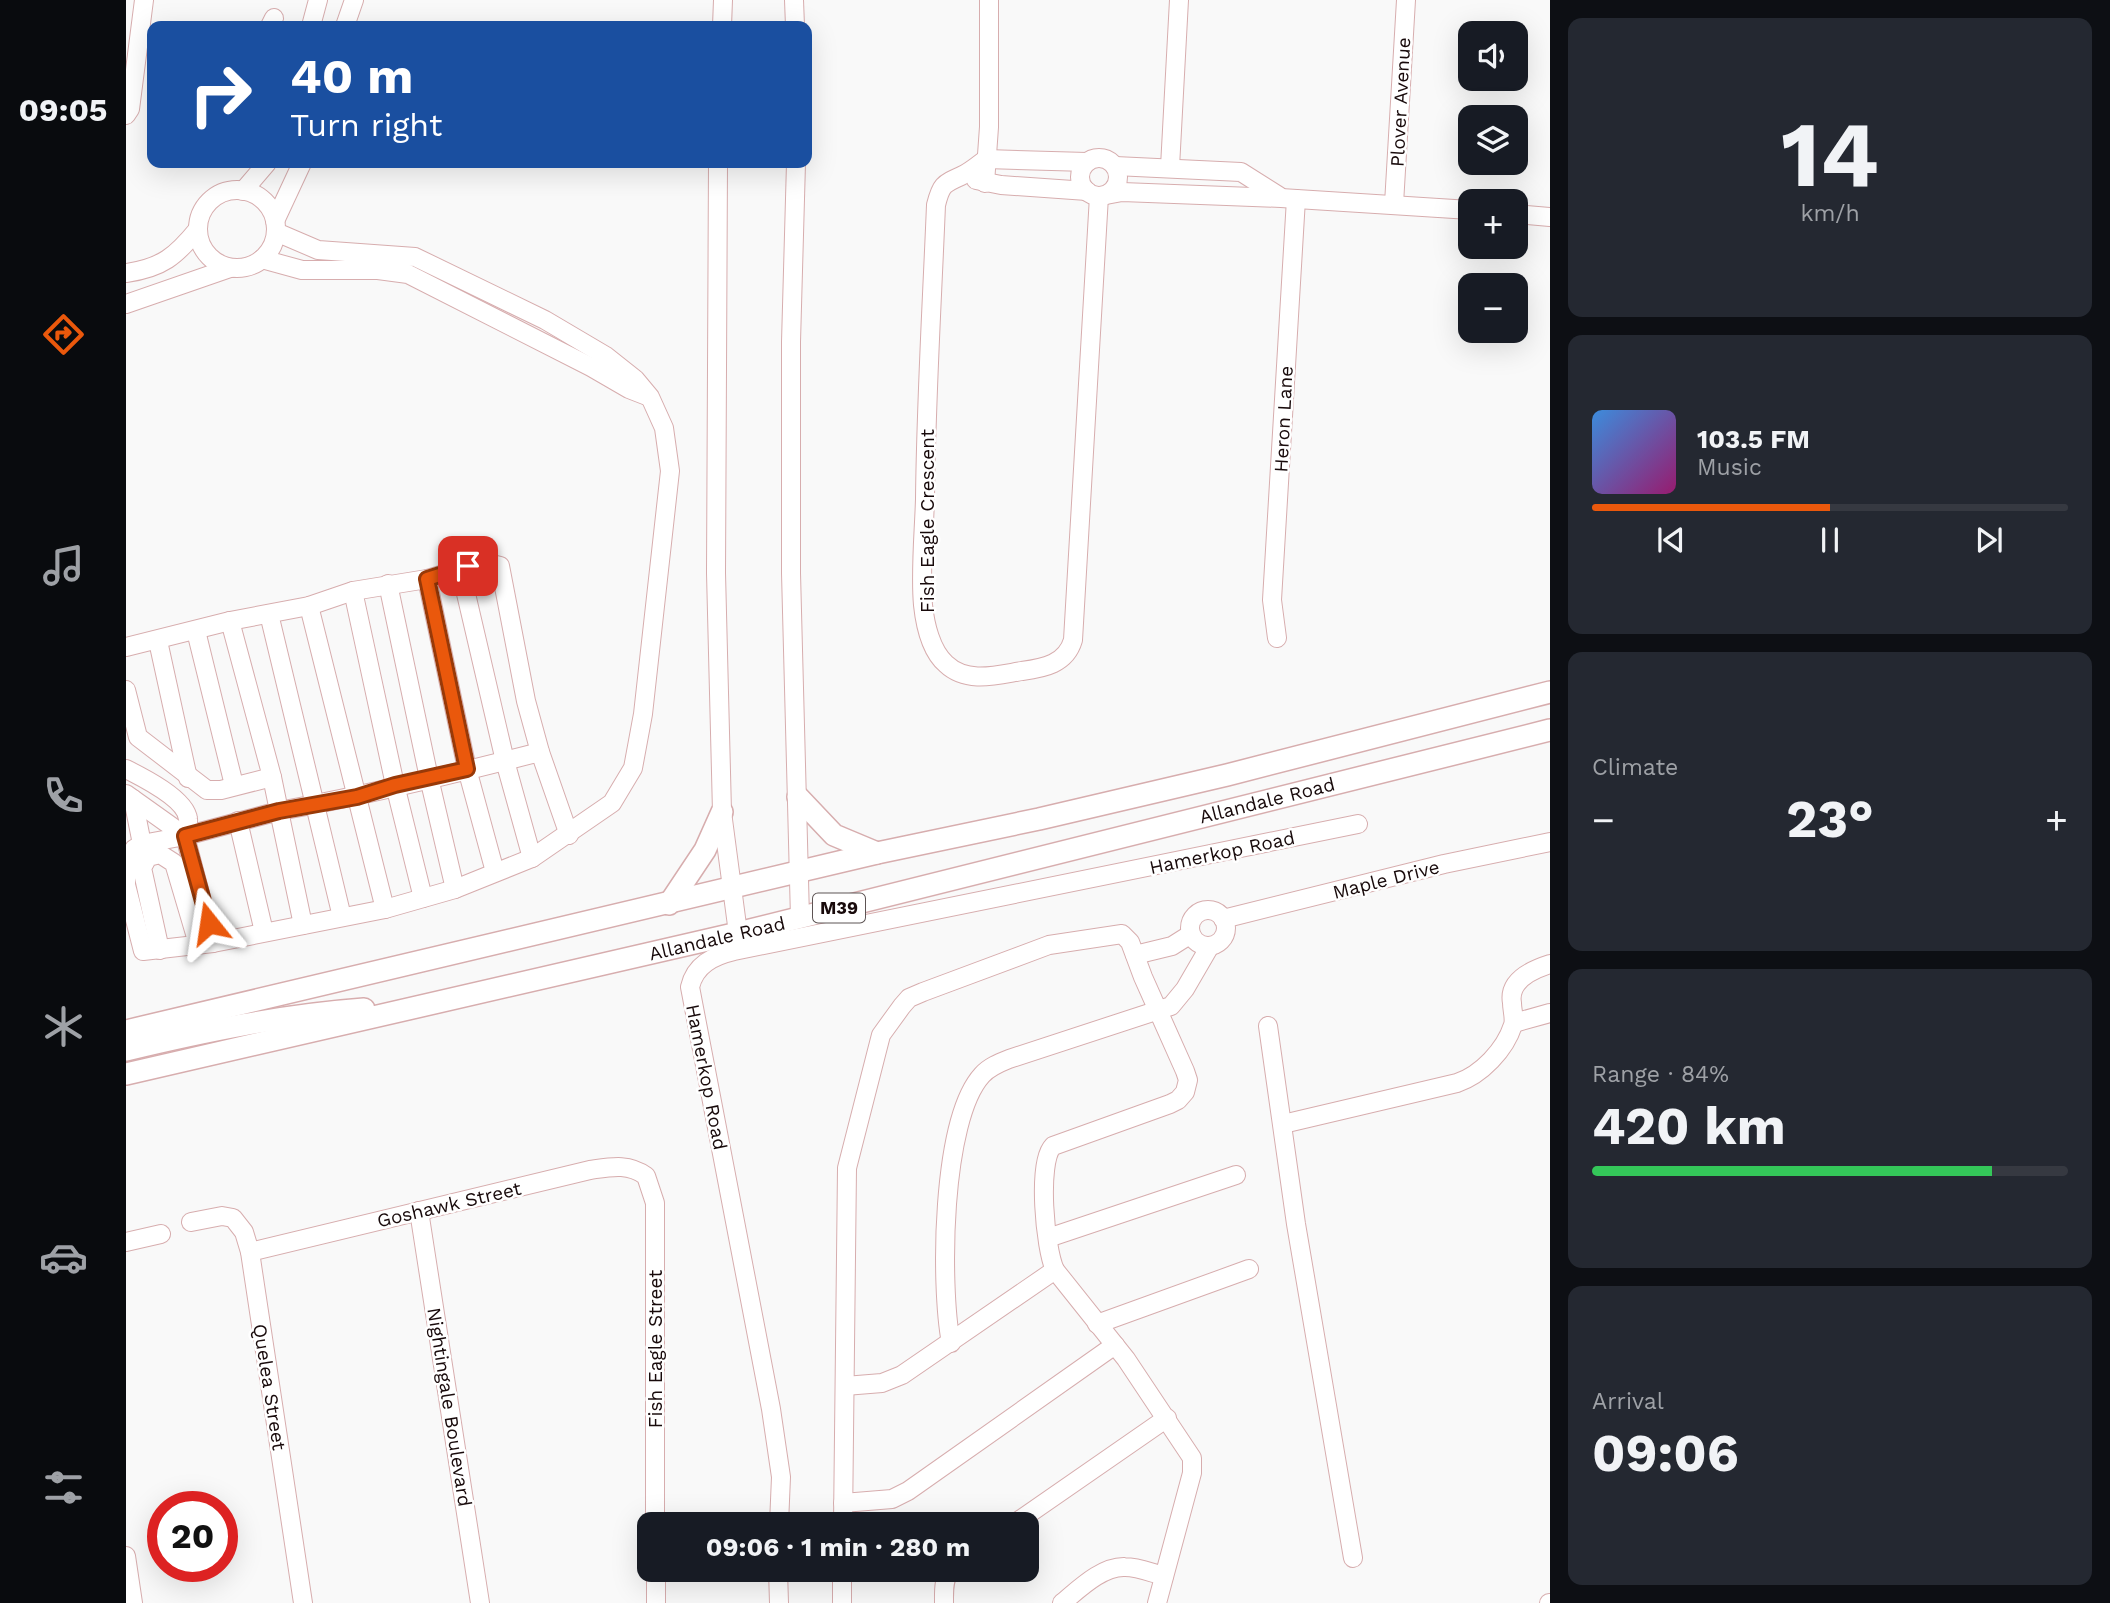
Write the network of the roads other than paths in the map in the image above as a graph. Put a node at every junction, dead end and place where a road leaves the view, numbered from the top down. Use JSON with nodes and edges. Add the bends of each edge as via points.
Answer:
{"nodes":[{"id":1,"x":318,"y":0,"type":"edge"},
{"id":2,"x":354,"y":0,"type":"edge"},
{"id":3,"x":709,"y":0,"type":"edge"},
{"id":4,"x":723,"y":0,"type":"edge"},
{"id":5,"x":794,"y":0,"type":"edge"},
{"id":6,"x":989,"y":0,"type":"edge"},
{"id":7,"x":1179,"y":0,"type":"edge"},
{"id":8,"x":1405,"y":0,"type":"edge"},
{"id":9,"x":141,"y":18,"type":"edge"},
{"id":10,"x":312,"y":21,"type":"edge"},
{"id":11,"x":347,"y":21,"type":"edge"},
{"id":12,"x":721,"y":21,"type":"edge"},
{"id":13,"x":722,"y":21,"type":"edge"},
{"id":14,"x":794,"y":21,"type":"edge"},
{"id":15,"x":126,"y":115,"type":"edge"},
{"id":16,"x":986,"y":159,"type":"junction"},
{"id":17,"x":1087,"y":162,"type":"junction"},
{"id":18,"x":1115,"y":166,"type":"junction"},
{"id":19,"x":1170,"y":167,"type":"junction"},
{"id":20,"x":263,"y":168,"type":"edge"},
{"id":21,"x":300,"y":168,"type":"edge"},
{"id":22,"x":718,"y":168,"type":"edge"},
{"id":23,"x":796,"y":168,"type":"edge"},
{"id":24,"x":962,"y":176,"type":"junction"},
{"id":25,"x":985,"y":183,"type":"junction"},
{"id":26,"x":243,"y":191,"type":"junction"},
{"id":27,"x":1097,"y":194,"type":"junction"},
{"id":28,"x":1288,"y":198,"type":"junction"},
{"id":29,"x":1394,"y":204,"type":"junction"},
{"id":30,"x":1458,"y":209,"type":"edge"},
{"id":31,"x":1528,"y":215,"type":"edge"},
{"id":32,"x":1550,"y":216,"type":"edge"},
{"id":33,"x":276,"y":226,"type":"junction"},
{"id":34,"x":198,"y":229,"type":"junction"},
{"id":35,"x":262,"y":259,"type":"junction"},
{"id":36,"x":230,"y":268,"type":"junction"},
{"id":37,"x":126,"y":274,"type":"edge"},
{"id":38,"x":126,"y":304,"type":"edge"},
{"id":39,"x":530,"y":313,"type":"junction"},
{"id":40,"x":556,"y":327,"type":"junction"},
{"id":41,"x":520,"y":331,"type":"junction"},
{"id":42,"x":546,"y":344,"type":"junction"},
{"id":43,"x":650,"y":397,"type":"junction"},
{"id":44,"x":460,"y":568,"type":"junction"},
{"id":45,"x":427,"y":579,"type":"junction"},
{"id":46,"x":388,"y":584,"type":"junction"},
{"id":47,"x":353,"y":591,"type":"junction"},
{"id":48,"x":309,"y":606,"type":"junction"},
{"id":49,"x":269,"y":614,"type":"junction"},
{"id":50,"x":230,"y":621,"type":"junction"},
{"id":51,"x":196,"y":631,"type":"junction"},
{"id":52,"x":1277,"y":638,"type":"dead end"},
{"id":53,"x":158,"y":641,"type":"junction"},
{"id":54,"x":126,"y":647,"type":"edge"},
{"id":55,"x":126,"y":690,"type":"edge"},
{"id":56,"x":1550,"y":692,"type":"edge"},
{"id":57,"x":1550,"y":730,"type":"edge"},
{"id":58,"x":540,"y":751,"type":"junction"},
{"id":59,"x":505,"y":761,"type":"junction"},
{"id":60,"x":126,"y":769,"type":"edge"},
{"id":61,"x":467,"y":769,"type":"junction"},
{"id":62,"x":272,"y":776,"type":"junction"},
{"id":63,"x":188,"y":778,"type":"junction"},
{"id":64,"x":429,"y":778,"type":"junction"},
{"id":65,"x":234,"y":785,"type":"junction"},
{"id":66,"x":395,"y":785,"type":"junction"},
{"id":67,"x":130,"y":796,"type":"edge"},
{"id":68,"x":357,"y":797,"type":"junction"},
{"id":69,"x":798,"y":797,"type":"junction"},
{"id":70,"x":316,"y":804,"type":"junction"},
{"id":71,"x":279,"y":811,"type":"junction"},
{"id":72,"x":722,"y":812,"type":"junction"},
{"id":73,"x":238,"y":821,"type":"junction"},
{"id":74,"x":1358,"y":824,"type":"dead end"},
{"id":75,"x":569,"y":835,"type":"junction"},
{"id":76,"x":185,"y":836,"type":"junction"},
{"id":77,"x":1550,"y":842,"type":"edge"},
{"id":78,"x":142,"y":844,"type":"junction"},
{"id":79,"x":877,"y":853,"type":"junction"},
{"id":80,"x":532,"y":858,"type":"junction"},
{"id":81,"x":126,"y":862,"type":"edge"},
{"id":82,"x":495,"y":872,"type":"junction"},
{"id":83,"x":799,"y":874,"type":"junction"},
{"id":84,"x":126,"y":886,"type":"edge"},
{"id":85,"x":455,"y":888,"type":"junction"},
{"id":86,"x":733,"y":889,"type":"junction"},
{"id":87,"x":423,"y":898,"type":"junction"},
{"id":88,"x":669,"y":904,"type":"junction"},
{"id":89,"x":385,"y":909,"type":"junction"},
{"id":90,"x":342,"y":917,"type":"junction"},
{"id":91,"x":800,"y":918,"type":"junction"},
{"id":92,"x":1223,"y":919,"type":"junction"},
{"id":93,"x":303,"y":925,"type":"junction"},
{"id":94,"x":264,"y":932,"type":"junction"},
{"id":95,"x":738,"y":933,"type":"junction"},
{"id":96,"x":1191,"y":934,"type":"junction"},
{"id":97,"x":206,"y":943,"type":"junction"},
{"id":98,"x":1210,"y":946,"type":"junction"},
{"id":99,"x":143,"y":951,"type":"edge"},
{"id":100,"x":1135,"y":955,"type":"junction"},
{"id":101,"x":1550,"y":964,"type":"edge"},
{"id":102,"x":432,"y":1004,"type":"junction"},
{"id":103,"x":232,"y":1006,"type":"junction"},
{"id":104,"x":1160,"y":1011,"type":"junction"},
{"id":105,"x":1547,"y":1017,"type":"edge"},
{"id":106,"x":126,"y":1020,"type":"edge"},
{"id":107,"x":1514,"y":1023,"type":"junction"},
{"id":108,"x":1268,"y":1026,"type":"dead end"},
{"id":109,"x":126,"y":1031,"type":"edge"},
{"id":110,"x":126,"y":1050,"type":"edge"},
{"id":111,"x":126,"y":1074,"type":"edge"},
{"id":112,"x":1283,"y":1124,"type":"junction"},
{"id":113,"x":646,"y":1175,"type":"joint"},
{"id":114,"x":1236,"y":1175,"type":"dead end"},
{"id":115,"x":419,"y":1211,"type":"junction"},
{"id":116,"x":191,"y":1222,"type":"dead end"},
{"id":117,"x":161,"y":1234,"type":"dead end"},
{"id":118,"x":1048,"y":1237,"type":"junction"},
{"id":119,"x":126,"y":1242,"type":"edge"},
{"id":120,"x":250,"y":1252,"type":"junction"},
{"id":121,"x":1249,"y":1269,"type":"dead end"},
{"id":122,"x":1055,"y":1270,"type":"junction"},
{"id":123,"x":1097,"y":1324,"type":"junction"},
{"id":124,"x":951,"y":1343,"type":"junction"},
{"id":125,"x":1115,"y":1345,"type":"junction"},
{"id":126,"x":845,"y":1386,"type":"junction"},
{"id":127,"x":1167,"y":1418,"type":"junction"},
{"id":128,"x":843,"y":1503,"type":"junction"},
{"id":129,"x":656,"y":1512,"type":"edge"},
{"id":130,"x":780,"y":1512,"type":"edge"},
{"id":131,"x":843,"y":1512,"type":"edge"},
{"id":132,"x":1031,"y":1512,"type":"edge"},
{"id":133,"x":126,"y":1556,"type":"edge"},
{"id":134,"x":1353,"y":1558,"type":"dead end"},
{"id":135,"x":1164,"y":1576,"type":"junction"},
{"id":136,"x":656,"y":1582,"type":"edge"},
{"id":137,"x":778,"y":1582,"type":"edge"},
{"id":138,"x":842,"y":1582,"type":"edge"},
{"id":139,"x":945,"y":1582,"type":"edge"},
{"id":140,"x":133,"y":1603,"type":"edge"},
{"id":141,"x":303,"y":1603,"type":"edge"},
{"id":142,"x":480,"y":1603,"type":"edge"},
{"id":143,"x":656,"y":1603,"type":"edge"},
{"id":144,"x":779,"y":1603,"type":"edge"},
{"id":145,"x":842,"y":1603,"type":"edge"},
{"id":146,"x":944,"y":1603,"type":"edge"},
{"id":147,"x":1062,"y":1603,"type":"edge"},
{"id":148,"x":1157,"y":1603,"type":"edge"}],
"edges":[{"from":1,"to":10,"type":"street"},
{"from":2,"to":11,"type":"street"},
{"from":3,"to":12,"type":"street"},
{"from":4,"to":13,"type":"street"},
{"from":5,"to":14,"type":"street"},
{"from":6,"to":16,"type":"street"},
{"from":7,"to":19,"type":"street"},
{"from":8,"to":29,"type":"street","name":"Plover Avenue"},
{"from":9,"to":15,"type":"street"},
{"from":16,"to":17,"type":"street"},
{"from":16,"to":24,"type":"street","name":"Fish Eagle Crescent"},
{"from":16,"to":25,"type":"street"},
{"from":17,"to":18,"type":"street","via":[[1105,158]]},
{"from":17,"to":27,"type":"street","via":[[1080,173],[1083,186]]},
{"from":18,"to":19,"type":"street"},
{"from":18,"to":27,"type":"street","via":[[1116,185]]},
{"from":19,"to":28,"type":"street","via":[[1241,172]]},
{"from":20,"to":26,"type":"street"},
{"from":21,"to":33,"type":"street"},
{"from":22,"to":72,"type":"street","via":[[716,573]]},
{"from":23,"to":69,"type":"street","via":[[791,573]]},
{"from":24,"to":25,"type":"street"},
{"from":24,"to":27,"type":"street","name":"Fish Eagle Crescent","via":[[944,185],[936,205],[923,604],[940,657],[967,676],[1040,669],[1066,655],[1073,640]]},
{"from":25,"to":27,"type":"street"},
{"from":26,"to":33,"type":"street","via":[[267,204]]},
{"from":26,"to":34,"type":"street","via":[[216,197],[203,210]]},
{"from":27,"to":28,"type":"street"},
{"from":28,"to":29,"type":"street"},
{"from":28,"to":52,"type":"street","name":"Heron Lane","via":[[1272,600]]},
{"from":29,"to":30,"type":"street"},
{"from":31,"to":32,"type":"street"},
{"from":33,"to":35,"type":"street","via":[[271,248]]},
{"from":33,"to":39,"type":"street","via":[[318,250],[415,257]]},
{"from":34,"to":36,"type":"street","via":[[207,255]]},
{"from":34,"to":37,"type":"street","via":[[175,256]]},
{"from":35,"to":36,"type":"street"},
{"from":35,"to":41,"type":"street","via":[[302,271],[378,270],[408,275]]},
{"from":36,"to":38,"type":"street"},
{"from":39,"to":40,"type":"street"},
{"from":39,"to":41,"type":"street"},
{"from":40,"to":42,"type":"street"},
{"from":40,"to":43,"type":"street","via":[[606,356]]},
{"from":41,"to":42,"type":"street"},
{"from":42,"to":43,"type":"street"},
{"from":43,"to":75,"type":"street","via":[[664,428],[670,471],[643,714],[633,768],[612,803]]},
{"from":44,"to":45,"type":"street"},
{"from":44,"to":58,"type":"street","via":[[484,562],[500,566]]},
{"from":44,"to":59,"type":"street"},
{"from":45,"to":46,"type":"street"},
{"from":45,"to":61,"type":"street"},
{"from":46,"to":47,"type":"street"},
{"from":46,"to":64,"type":"street"},
{"from":47,"to":48,"type":"street"},
{"from":47,"to":66,"type":"street"},
{"from":48,"to":49,"type":"street"},
{"from":48,"to":68,"type":"street"},
{"from":49,"to":50,"type":"street"},
{"from":49,"to":70,"type":"street"},
{"from":50,"to":51,"type":"street"},
{"from":50,"to":62,"type":"street"},
{"from":51,"to":53,"type":"street"},
{"from":51,"to":65,"type":"street"},
{"from":53,"to":54,"type":"street"},
{"from":53,"to":63,"type":"street"},
{"from":55,"to":63,"type":"street","via":[[138,737]]},
{"from":56,"to":79,"type":"main road","name":"Allandale Road","number":"M39","via":[[1227,775]]},
{"from":57,"to":91,"type":"main road","name":"Allandale Road","number":"M39"},
{"from":58,"to":59,"type":"street"},
{"from":58,"to":75,"type":"street"},
{"from":59,"to":61,"type":"street"},
{"from":59,"to":80,"type":"street"},
{"from":60,"to":76,"type":"street","via":[[152,781],[183,807],[188,818]]},
{"from":61,"to":64,"type":"street"},
{"from":61,"to":82,"type":"street"},
{"from":62,"to":65,"type":"street"},
{"from":62,"to":71,"type":"street"},
{"from":63,"to":65,"type":"street","via":[[207,790]]},
{"from":64,"to":66,"type":"street"},
{"from":64,"to":85,"type":"street"},
{"from":66,"to":68,"type":"street"},
{"from":66,"to":87,"type":"street"},
{"from":67,"to":76,"type":"street"},
{"from":67,"to":78,"type":"street"},
{"from":68,"to":70,"type":"street"},
{"from":68,"to":89,"type":"street"},
{"from":69,"to":79,"type":"main road","via":[[834,835]]},
{"from":69,"to":83,"type":"street"},
{"from":70,"to":71,"type":"street"},
{"from":70,"to":90,"type":"street"},
{"from":71,"to":73,"type":"street"},
{"from":71,"to":93,"type":"street"},
{"from":72,"to":86,"type":"street"},
{"from":72,"to":88,"type":"main road","via":[[705,850]]},
{"from":73,"to":76,"type":"street"},
{"from":73,"to":94,"type":"street"},
{"from":74,"to":130,"type":"street","name":"Hamerkop Road","via":[[734,951],[714,957],[697,970],[690,987],[692,1001],[769,1399],[781,1476]]},
{"from":75,"to":80,"type":"street"},
{"from":76,"to":78,"type":"street"},
{"from":76,"to":97,"type":"street"},
{"from":77,"to":92,"type":"street","name":"Maple Drive"},
{"from":78,"to":81,"type":"street"},
{"from":79,"to":83,"type":"main road","name":"Allandale Road","number":"M39"},
{"from":80,"to":82,"type":"street"},
{"from":81,"to":84,"type":"street"},
{"from":82,"to":85,"type":"street"},
{"from":83,"to":86,"type":"main road","name":"Allandale Road","number":"M39"},
{"from":83,"to":91,"type":"street"},
{"from":84,"to":99,"type":"street"},
{"from":85,"to":87,"type":"street"},
{"from":86,"to":88,"type":"main road","name":"Allandale Road","number":"M39"},
{"from":86,"to":95,"type":"street"},
{"from":87,"to":89,"type":"street"},
{"from":88,"to":103,"type":"main road","name":"Allandale Road","number":"M39"},
{"from":89,"to":90,"type":"street"},
{"from":90,"to":93,"type":"street"},
{"from":91,"to":95,"type":"main road","name":"Allandale Road","number":"M39"},
{"from":92,"to":96,"type":"street","via":[[1213,911],[1197,913],[1190,923]]},
{"from":92,"to":98,"type":"street","via":[[1224,935]]},
{"from":93,"to":94,"type":"street"},
{"from":94,"to":97,"type":"street"},
{"from":95,"to":102,"type":"main road","name":"Allandale Road","number":"M39"},
{"from":96,"to":98,"type":"street","via":[[1198,943]]},
{"from":96,"to":100,"type":"street","via":[[1172,946]]},
{"from":97,"to":99,"type":"street"},
{"from":97,"to":99,"type":"street","via":[[174,863],[160,855],[148,857],[142,868]]},
{"from":98,"to":104,"type":"street","via":[[1178,1000]]},
{"from":100,"to":104,"type":"street"},
{"from":100,"to":126,"type":"street","via":[[1130,942],[1117,933],[1049,945],[909,998],[881,1035],[847,1168]]},
{"from":101,"to":107,"type":"street","via":[[1524,976],[1513,989]]},
{"from":102,"to":110,"type":"main road","via":[[318,1012],[213,1029]]},
{"from":102,"to":111,"type":"main road","name":"Allandale Road","number":"M39"},
{"from":103,"to":106,"type":"main road"},
{"from":103,"to":109,"type":"main road","name":"Allandale Road","number":"M39"},
{"from":104,"to":118,"type":"street","via":[[1188,1080],[1185,1091],[1170,1104],[1053,1146],[1045,1168]]},
{"from":104,"to":124,"type":"street","via":[[1009,1059],[982,1074],[972,1088],[950,1173],[946,1280]]},
{"from":105,"to":107,"type":"street"},
{"from":107,"to":112,"type":"street","via":[[1493,1057],[1467,1079]]},
{"from":108,"to":112,"type":"street"},
{"from":112,"to":134,"type":"street"},
{"from":113,"to":115,"type":"street","name":"Goshawk Street","via":[[631,1167],[614,1166]]},
{"from":113,"to":129,"type":"street","name":"Fish Eagle Street","via":[[655,1203]]},
{"from":114,"to":118,"type":"street"},
{"from":115,"to":120,"type":"street","name":"Goshawk Street"},
{"from":115,"to":142,"type":"street","name":"Nightingale Boulevard"},
{"from":116,"to":120,"type":"street","name":"Quelea Street","via":[[222,1216],[233,1219]]},
{"from":117,"to":119,"type":"street"},
{"from":118,"to":122,"type":"street"},
{"from":120,"to":141,"type":"street","name":"Quelea Street"},
{"from":121,"to":123,"type":"street"},
{"from":122,"to":123,"type":"street"},
{"from":122,"to":124,"type":"street"},
{"from":123,"to":125,"type":"street"},
{"from":124,"to":126,"type":"street","via":[[895,1379]]},
{"from":125,"to":127,"type":"street"},
{"from":125,"to":128,"type":"street","via":[[908,1491],[892,1499]]},
{"from":126,"to":128,"type":"street"},
{"from":127,"to":132,"type":"street"},
{"from":127,"to":135,"type":"street","via":[[1194,1465]]},
{"from":128,"to":131,"type":"street"},
{"from":133,"to":140,"type":"street"},
{"from":135,"to":147,"type":"street","via":[[1117,1567]]},
{"from":135,"to":148,"type":"street"},
{"from":136,"to":143,"type":"street"},
{"from":137,"to":144,"type":"street"},
{"from":138,"to":145,"type":"street"},
{"from":139,"to":146,"type":"street"}]}
